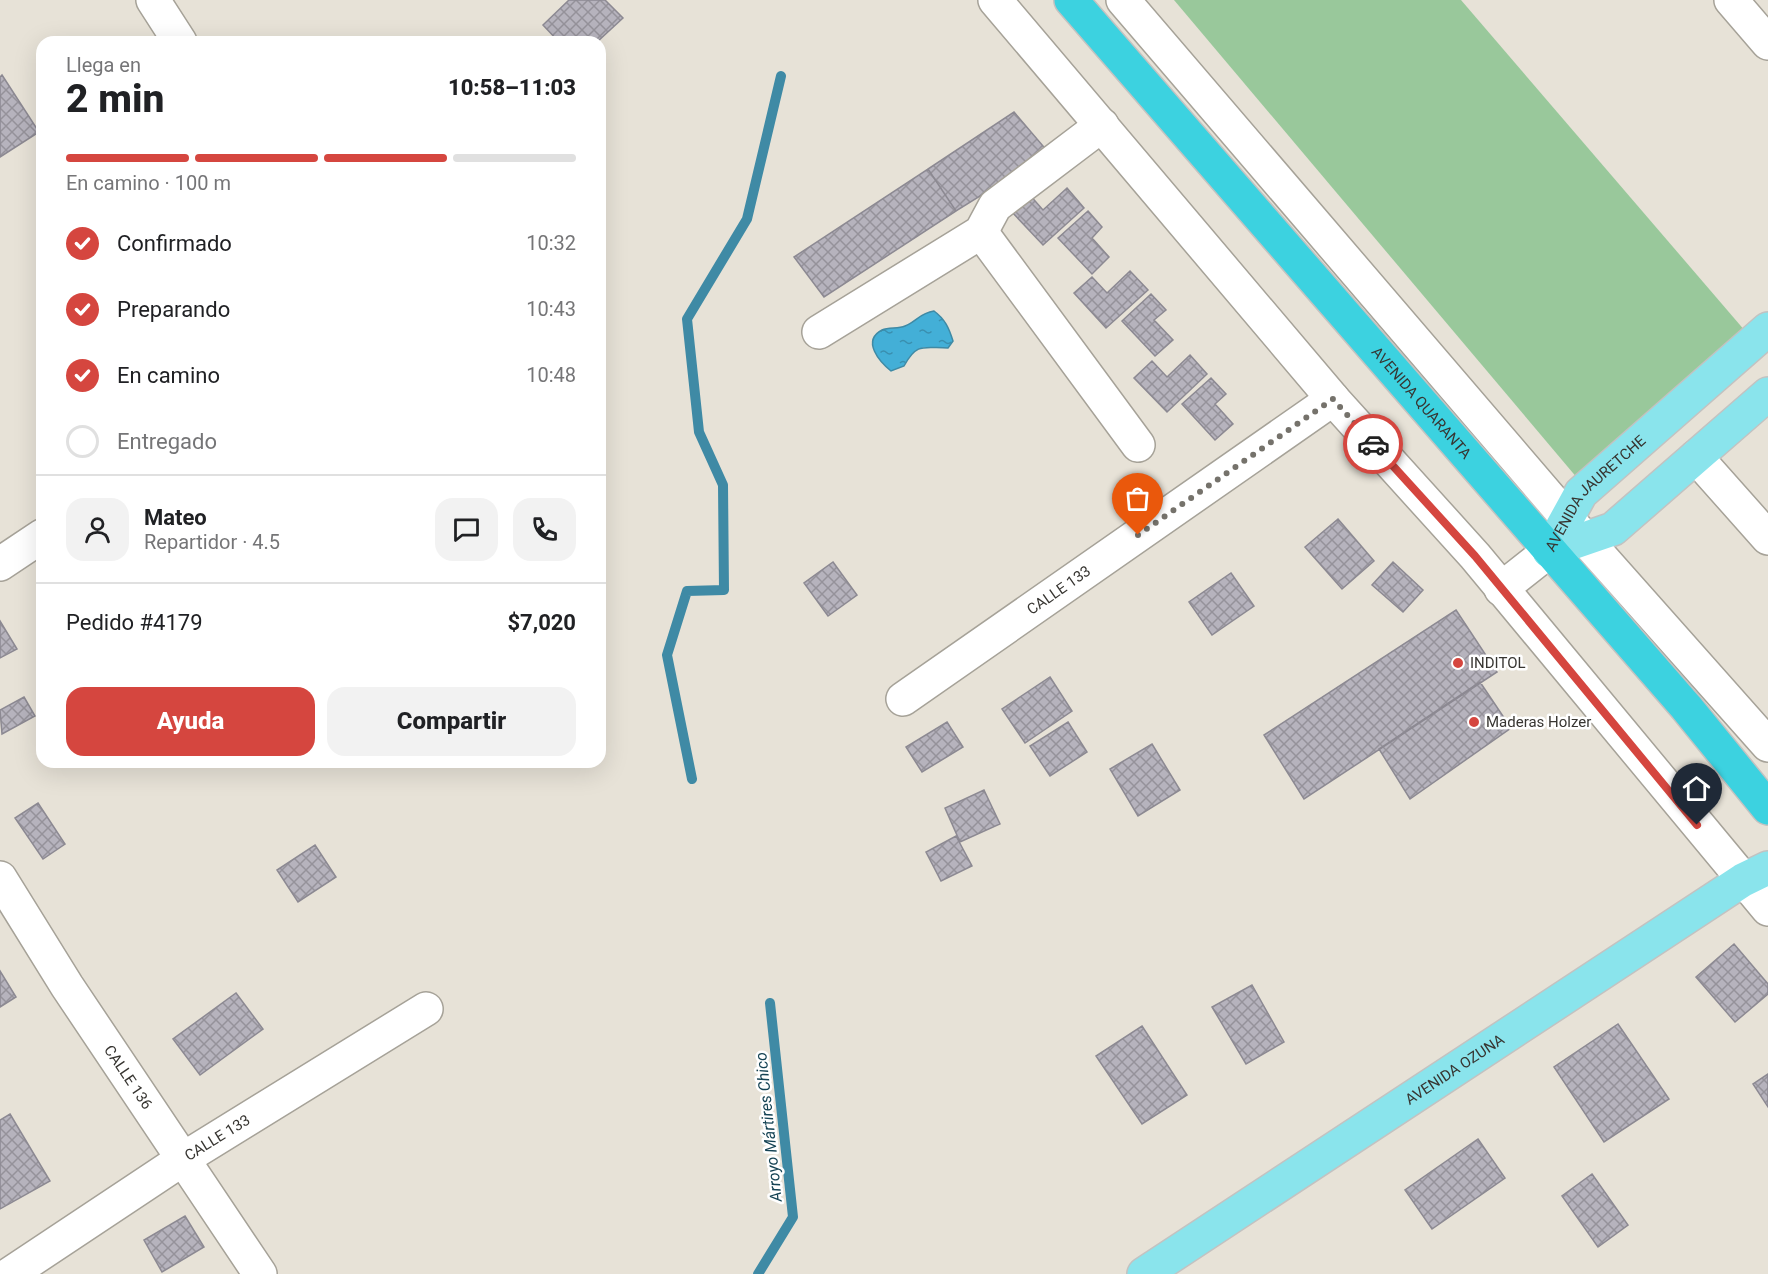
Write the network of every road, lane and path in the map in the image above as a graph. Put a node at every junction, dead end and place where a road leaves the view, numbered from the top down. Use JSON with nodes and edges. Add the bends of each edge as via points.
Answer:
{"nodes":[{"id":1,"x":153,"y":0,"type":"edge"},
{"id":2,"x":995,"y":0,"type":"edge"},
{"id":3,"x":1071,"y":0,"type":"edge"},
{"id":4,"x":1123,"y":0,"type":"edge"},
{"id":5,"x":1731,"y":0,"type":"edge"},
{"id":6,"x":176,"y":36,"type":"edge"},
{"id":7,"x":1768,"y":43,"type":"edge"},
{"id":8,"x":1102,"y":125,"type":"junction"},
{"id":9,"x":981,"y":232,"type":"junction"},
{"id":10,"x":1768,"y":329,"type":"edge"},
{"id":11,"x":819,"y":333,"type":"dead end"},
{"id":12,"x":1411,"y":337,"type":"junction"},
{"id":13,"x":1406,"y":388,"type":"junction"},
{"id":14,"x":1768,"y":394,"type":"edge"},
{"id":15,"x":1333,"y":399,"type":"junction"},
{"id":16,"x":1138,"y":445,"type":"dead end"},
{"id":17,"x":1696,"y":457,"type":"junction"},
{"id":18,"x":1576,"y":529,"type":"junction"},
{"id":19,"x":1768,"y":538,"type":"edge"},
{"id":20,"x":36,"y":540,"type":"edge"},
{"id":21,"x":1549,"y":551,"type":"junction"},
{"id":22,"x":0,"y":564,"type":"edge"},
{"id":23,"x":1501,"y":589,"type":"junction"},
{"id":24,"x":903,"y":699,"type":"dead end"},
{"id":25,"x":1768,"y":745,"type":"edge"},
{"id":26,"x":1768,"y":808,"type":"edge"},
{"id":27,"x":1756,"y":874,"type":"edge"},
{"id":28,"x":0,"y":878,"type":"edge"},
{"id":29,"x":1768,"y":909,"type":"edge"},
{"id":30,"x":426,"y":1009,"type":"dead end"},
{"id":31,"x":183,"y":1159,"type":"junction"},
{"id":32,"x":10,"y":1274,"type":"edge"},
{"id":33,"x":260,"y":1274,"type":"edge"},
{"id":34,"x":1144,"y":1274,"type":"edge"}],
"edges":[{"from":1,"to":6,"type":"street"},
{"from":2,"to":8,"type":"street"},
{"from":3,"to":13,"type":"highway","name":"AVENIDA QUARANTA"},
{"from":4,"to":12,"type":"street"},
{"from":5,"to":7,"type":"street"},
{"from":8,"to":9,"type":"street","via":[[995,206]]},
{"from":8,"to":15,"type":"street"},
{"from":9,"to":11,"type":"street"},
{"from":9,"to":16,"type":"street"},
{"from":10,"to":18,"type":"main road","name":"AVENIDA JAURETCHE","via":[[1581,493]]},
{"from":12,"to":13,"type":"street"},
{"from":12,"to":18,"type":"street"},
{"from":13,"to":21,"type":"highway","name":"AVENIDA QUARANTA"},
{"from":14,"to":17,"type":"main road","name":"AVENIDA JAURETCHE"},
{"from":15,"to":23,"type":"street"},
{"from":15,"to":24,"type":"street","name":"CALLE 133"},
{"from":17,"to":18,"type":"main road","name":"AVENIDA JAURETCHE","via":[[1613,529]]},
{"from":17,"to":19,"type":"street"},
{"from":18,"to":21,"type":"main road","name":"AVENIDA JAURETCHE"},
{"from":18,"to":25,"type":"street"},
{"from":20,"to":22,"type":"street"},
{"from":21,"to":23,"type":"street"},
{"from":21,"to":26,"type":"highway","name":"AVENIDA QUARANTA","via":[[1686,707]]},
{"from":23,"to":27,"type":"street"},
{"from":27,"to":29,"type":"street"},
{"from":27,"to":34,"type":"main road","name":"AVENIDA OZUNA"},
{"from":28,"to":31,"type":"street","name":"CALLE 136"},
{"from":30,"to":31,"type":"street","name":"CALLE 133"},
{"from":31,"to":32,"type":"street","name":"CALLE 133"},
{"from":31,"to":33,"type":"street","name":"CALLE 136"}]}
